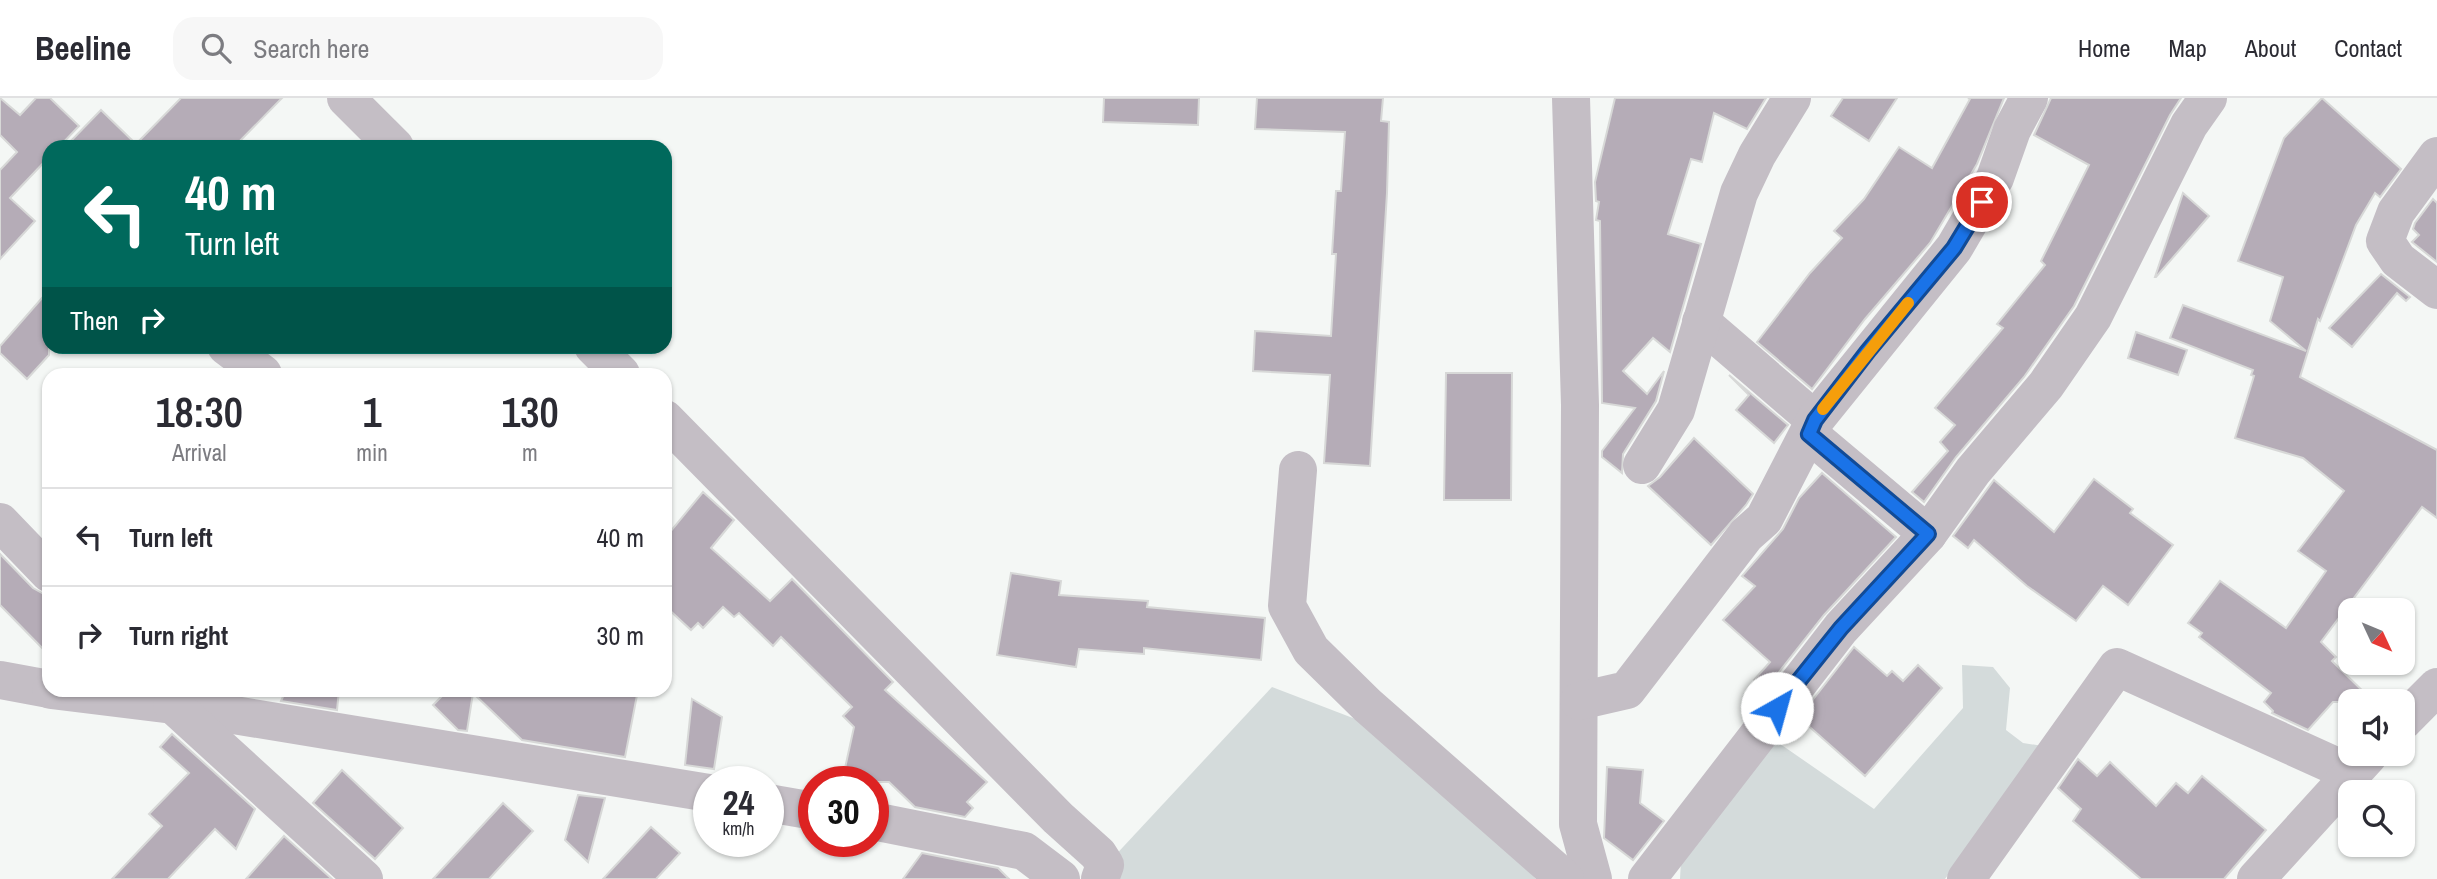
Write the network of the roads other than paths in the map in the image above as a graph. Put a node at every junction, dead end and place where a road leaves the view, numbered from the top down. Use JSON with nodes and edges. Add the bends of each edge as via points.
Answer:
{"nodes":[{"id":1,"x":346,"y":98,"type":"edge"},
{"id":2,"x":1571,"y":98,"type":"edge"},
{"id":3,"x":1792,"y":98,"type":"edge"},
{"id":4,"x":2029,"y":98,"type":"edge"},
{"id":5,"x":2208,"y":98,"type":"edge"},
{"id":6,"x":388,"y":140,"type":"edge"},
{"id":7,"x":2437,"y":156,"type":"edge"},
{"id":8,"x":2437,"y":290,"type":"edge"},
{"id":9,"x":1701,"y":322,"type":"junction"},
{"id":10,"x":237,"y":354,"type":"edge"},
{"id":11,"x":601,"y":354,"type":"edge"},
{"id":12,"x":255,"y":368,"type":"edge"},
{"id":13,"x":615,"y":368,"type":"edge"},
{"id":14,"x":672,"y":426,"type":"edge"},
{"id":15,"x":1812,"y":427,"type":"junction"},
{"id":16,"x":1642,"y":465,"type":"dead end"},
{"id":17,"x":1298,"y":470,"type":"dead end"},
{"id":18,"x":0,"y":522,"type":"edge"},
{"id":19,"x":1928,"y":534,"type":"junction"},
{"id":20,"x":42,"y":566,"type":"edge"},
{"id":21,"x":0,"y":680,"type":"edge"},
{"id":22,"x":2437,"y":687,"type":"edge"},
{"id":23,"x":42,"y":688,"type":"edge"},
{"id":24,"x":166,"y":697,"type":"edge"},
{"id":25,"x":1578,"y":701,"type":"junction"},
{"id":26,"x":2415,"y":710,"type":"edge"},
{"id":27,"x":2338,"y":754,"type":"edge"},
{"id":28,"x":2357,"y":766,"type":"edge"},
{"id":29,"x":693,"y":790,"type":"edge"},
{"id":30,"x":889,"y":824,"type":"edge"},
{"id":31,"x":364,"y":879,"type":"edge"},
{"id":32,"x":1060,"y":879,"type":"edge"},
{"id":33,"x":1100,"y":879,"type":"edge"},
{"id":34,"x":1565,"y":879,"type":"edge"},
{"id":35,"x":1593,"y":879,"type":"edge"},
{"id":36,"x":1647,"y":879,"type":"edge"},
{"id":37,"x":1966,"y":879,"type":"edge"},
{"id":38,"x":2256,"y":879,"type":"edge"}],
"edges":[{"from":1,"to":6,"type":"street"},
{"from":2,"to":25,"type":"street","via":[[1580,405]]},
{"from":3,"to":9,"type":"street","via":[[1740,193]]},
{"from":4,"to":15,"type":"street","via":[[1995,178],[1954,248]]},
{"from":5,"to":19,"type":"street","via":[[2189,125],[2093,317],[2046,386],[1973,471]]},
{"from":7,"to":8,"type":"street","via":[[2396,212],[2385,242],[2398,260]]},
{"from":9,"to":15,"type":"street"},
{"from":9,"to":16,"type":"street","via":[[1676,410]]},
{"from":10,"to":12,"type":"street"},
{"from":11,"to":13,"type":"street"},
{"from":14,"to":33,"type":"street","via":[[1098,854],[1105,865]]},
{"from":15,"to":19,"type":"street"},
{"from":15,"to":25,"type":"street","via":[[1764,519],[1746,535],[1627,690]]},
{"from":17,"to":34,"type":"street","via":[[1287,606],[1311,650]]},
{"from":18,"to":20,"type":"street"},
{"from":19,"to":36,"type":"street","via":[[1841,628]]},
{"from":21,"to":23,"type":"street"},
{"from":22,"to":26,"type":"street"},
{"from":24,"to":29,"type":"street"},
{"from":24,"to":31,"type":"street"},
{"from":25,"to":35,"type":"street","via":[[1578,824]]},
{"from":27,"to":37,"type":"street","via":[[2117,667]]},
{"from":28,"to":38,"type":"street"},
{"from":30,"to":32,"type":"street","via":[[1024,851]]}]}
